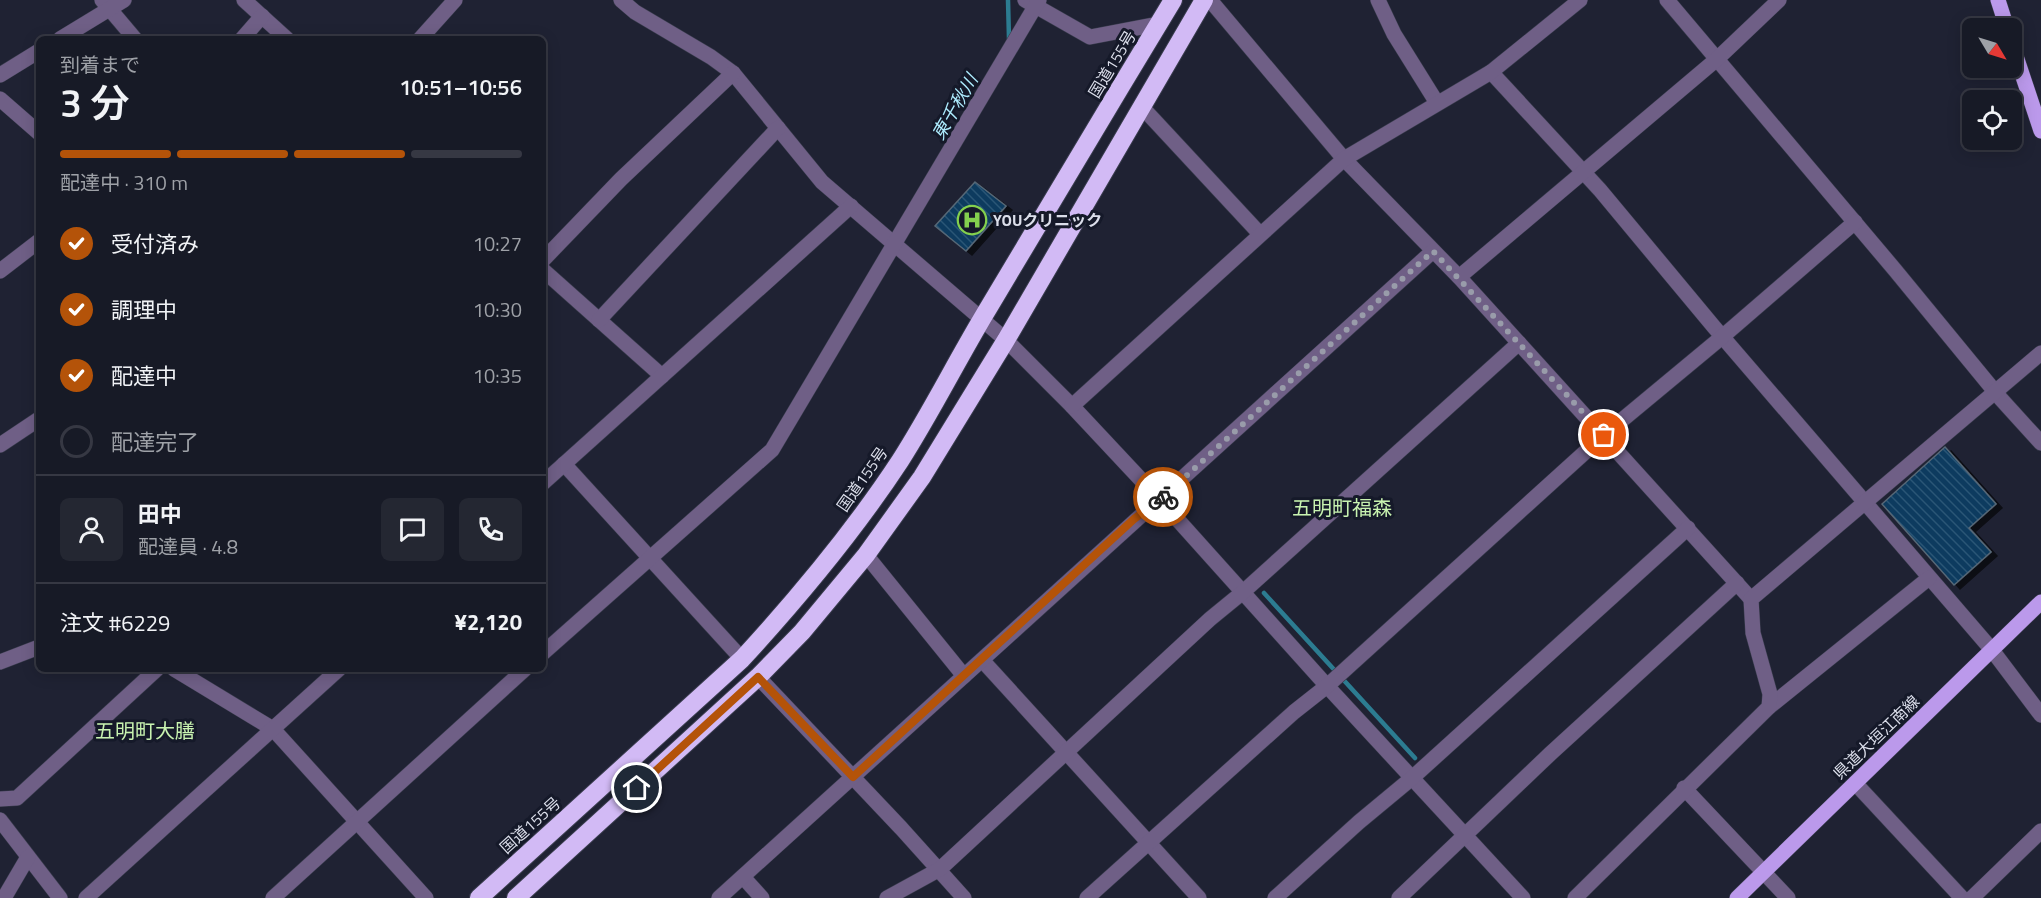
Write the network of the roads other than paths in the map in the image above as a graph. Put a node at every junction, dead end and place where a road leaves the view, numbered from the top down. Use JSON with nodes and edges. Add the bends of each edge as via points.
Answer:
{"nodes":[{"id":1,"x":124,"y":0,"type":"edge"},
{"id":2,"x":244,"y":0,"type":"edge"},
{"id":3,"x":455,"y":0,"type":"edge"},
{"id":4,"x":621,"y":0,"type":"edge"},
{"id":5,"x":1173,"y":0,"type":"edge"},
{"id":6,"x":1204,"y":0,"type":"edge"},
{"id":7,"x":1210,"y":0,"type":"edge"},
{"id":8,"x":1378,"y":0,"type":"edge"},
{"id":9,"x":1580,"y":0,"type":"edge"},
{"id":10,"x":1667,"y":0,"type":"edge"},
{"id":11,"x":1779,"y":0,"type":"edge"},
{"id":12,"x":1998,"y":0,"type":"edge"},
{"id":13,"x":1033,"y":2,"type":"edge"},
{"id":14,"x":106,"y":4,"type":"edge"},
{"id":15,"x":262,"y":16,"type":"junction"},
{"id":16,"x":2004,"y":18,"type":"edge"},
{"id":17,"x":1158,"y":24,"type":"junction"},
{"id":18,"x":64,"y":36,"type":"edge"},
{"id":19,"x":133,"y":36,"type":"edge"},
{"id":20,"x":245,"y":36,"type":"edge"},
{"id":21,"x":284,"y":36,"type":"edge"},
{"id":22,"x":423,"y":36,"type":"edge"},
{"id":23,"x":36,"y":53,"type":"edge"},
{"id":24,"x":1717,"y":59,"type":"junction"},
{"id":25,"x":1491,"y":72,"type":"junction"},
{"id":26,"x":733,"y":73,"type":"junction"},
{"id":27,"x":2022,"y":74,"type":"edge"},
{"id":28,"x":0,"y":75,"type":"edge"},
{"id":29,"x":0,"y":99,"type":"edge"},
{"id":30,"x":1437,"y":103,"type":"junction"},
{"id":31,"x":1141,"y":106,"type":"junction"},
{"id":32,"x":778,"y":128,"type":"junction"},
{"id":33,"x":36,"y":130,"type":"edge"},
{"id":34,"x":2041,"y":131,"type":"edge"},
{"id":35,"x":1344,"y":159,"type":"junction"},
{"id":36,"x":1582,"y":171,"type":"junction"},
{"id":37,"x":851,"y":206,"type":"junction"},
{"id":38,"x":1855,"y":222,"type":"junction"},
{"id":39,"x":1260,"y":234,"type":"junction"},
{"id":40,"x":894,"y":243,"type":"junction"},
{"id":41,"x":36,"y":244,"type":"edge"},
{"id":42,"x":1433,"y":251,"type":"junction"},
{"id":43,"x":546,"y":257,"type":"edge"},
{"id":44,"x":0,"y":271,"type":"edge"},
{"id":45,"x":546,"y":273,"type":"edge"},
{"id":46,"x":1459,"y":277,"type":"junction"},
{"id":47,"x":982,"y":319,"type":"junction"},
{"id":48,"x":600,"y":320,"type":"junction"},
{"id":49,"x":1722,"y":337,"type":"junction"},
{"id":50,"x":1006,"y":340,"type":"junction"},
{"id":51,"x":1519,"y":343,"type":"junction"},
{"id":52,"x":2041,"y":353,"type":"edge"},
{"id":53,"x":662,"y":376,"type":"junction"},
{"id":54,"x":1995,"y":392,"type":"junction"},
{"id":55,"x":1072,"y":406,"type":"junction"},
{"id":56,"x":36,"y":421,"type":"edge"},
{"id":57,"x":1604,"y":435,"type":"junction"},
{"id":58,"x":2041,"y":443,"type":"edge"},
{"id":59,"x":0,"y":445,"type":"edge"},
{"id":60,"x":564,"y":464,"type":"junction"},
{"id":61,"x":546,"y":480,"type":"edge"},
{"id":62,"x":1160,"y":500,"type":"junction"},
{"id":63,"x":1866,"y":502,"type":"junction"},
{"id":64,"x":1688,"y":528,"type":"junction"},
{"id":65,"x":866,"y":555,"type":"junction"},
{"id":66,"x":649,"y":559,"type":"junction"},
{"id":67,"x":1929,"y":578,"type":"junction"},
{"id":68,"x":1737,"y":583,"type":"junction"},
{"id":69,"x":1243,"y":592,"type":"junction"},
{"id":70,"x":1751,"y":599,"type":"junction"},
{"id":71,"x":2041,"y":602,"type":"edge"},
{"id":72,"x":36,"y":648,"type":"edge"},
{"id":73,"x":546,"y":650,"type":"edge"},
{"id":74,"x":1992,"y":650,"type":"junction"},
{"id":75,"x":742,"y":659,"type":"junction"},
{"id":76,"x":982,"y":660,"type":"junction"},
{"id":77,"x":0,"y":662,"type":"edge"},
{"id":78,"x":154,"y":672,"type":"edge"},
{"id":79,"x":179,"y":672,"type":"edge"},
{"id":80,"x":336,"y":672,"type":"edge"},
{"id":81,"x":522,"y":672,"type":"edge"},
{"id":82,"x":964,"y":676,"type":"junction"},
{"id":83,"x":758,"y":677,"type":"junction"},
{"id":84,"x":1327,"y":686,"type":"junction"},
{"id":85,"x":1769,"y":707,"type":"junction"},
{"id":86,"x":2041,"y":715,"type":"edge"},
{"id":87,"x":273,"y":729,"type":"junction"},
{"id":88,"x":1065,"y":752,"type":"junction"},
{"id":89,"x":853,"y":777,"type":"junction"},
{"id":90,"x":1412,"y":778,"type":"junction"},
{"id":91,"x":1855,"y":783,"type":"junction"},
{"id":92,"x":1684,"y":788,"type":"junction"},
{"id":93,"x":0,"y":799,"type":"edge"},
{"id":94,"x":0,"y":820,"type":"edge"},
{"id":95,"x":356,"y":822,"type":"junction"},
{"id":96,"x":2041,"y":831,"type":"edge"},
{"id":97,"x":1464,"y":835,"type":"junction"},
{"id":98,"x":1148,"y":843,"type":"junction"},
{"id":99,"x":28,"y":857,"type":"junction"},
{"id":100,"x":940,"y":870,"type":"junction"},
{"id":101,"x":1764,"y":872,"type":"junction"},
{"id":102,"x":743,"y":877,"type":"junction"},
{"id":103,"x":4,"y":898,"type":"edge"},
{"id":104,"x":60,"y":898,"type":"edge"},
{"id":105,"x":86,"y":898,"type":"edge"},
{"id":106,"x":273,"y":898,"type":"edge"},
{"id":107,"x":426,"y":898,"type":"edge"},
{"id":108,"x":479,"y":898,"type":"edge"},
{"id":109,"x":516,"y":898,"type":"edge"},
{"id":110,"x":719,"y":898,"type":"edge"},
{"id":111,"x":762,"y":898,"type":"edge"},
{"id":112,"x":887,"y":898,"type":"edge"},
{"id":113,"x":964,"y":898,"type":"edge"},
{"id":114,"x":1087,"y":898,"type":"edge"},
{"id":115,"x":1199,"y":898,"type":"edge"},
{"id":116,"x":1275,"y":898,"type":"edge"},
{"id":117,"x":1399,"y":898,"type":"edge"},
{"id":118,"x":1523,"y":898,"type":"edge"},
{"id":119,"x":1575,"y":898,"type":"edge"},
{"id":120,"x":1737,"y":898,"type":"edge"},
{"id":121,"x":1788,"y":898,"type":"edge"},
{"id":122,"x":1962,"y":898,"type":"edge"},
{"id":123,"x":1972,"y":898,"type":"edge"}],
"edges":[{"from":1,"to":14,"type":"street"},
{"from":2,"to":15,"type":"street"},
{"from":3,"to":22,"type":"street"},
{"from":4,"to":26,"type":"street"},
{"from":5,"to":17,"type":"highway","name":"国道155号"},
{"from":6,"to":31,"type":"highway"},
{"from":7,"to":35,"type":"street"},
{"from":8,"to":30,"type":"street","via":[[1394,34]]},
{"from":9,"to":25,"type":"street"},
{"from":10,"to":24,"type":"street"},
{"from":11,"to":24,"type":"street"},
{"from":12,"to":16,"type":"main road"},
{"from":13,"to":17,"type":"street","via":[[1090,37]]},
{"from":13,"to":40,"type":"street"},
{"from":14,"to":18,"type":"street"},
{"from":14,"to":19,"type":"street"},
{"from":15,"to":20,"type":"street"},
{"from":15,"to":21,"type":"street"},
{"from":17,"to":47,"type":"highway","name":"国道155号"},
{"from":23,"to":28,"type":"street"},
{"from":24,"to":36,"type":"street"},
{"from":24,"to":38,"type":"street"},
{"from":25,"to":30,"type":"street"},
{"from":25,"to":36,"type":"street"},
{"from":26,"to":32,"type":"street"},
{"from":26,"to":43,"type":"street"},
{"from":27,"to":34,"type":"main road"},
{"from":29,"to":33,"type":"street"},
{"from":30,"to":35,"type":"street"},
{"from":31,"to":39,"type":"street"},
{"from":31,"to":50,"type":"highway"},
{"from":32,"to":37,"type":"street","via":[[822,182]]},
{"from":32,"to":48,"type":"street"},
{"from":35,"to":39,"type":"street"},
{"from":35,"to":42,"type":"street"},
{"from":36,"to":46,"type":"street"},
{"from":36,"to":49,"type":"street"},
{"from":37,"to":40,"type":"street"},
{"from":37,"to":53,"type":"street"},
{"from":38,"to":49,"type":"street"},
{"from":38,"to":54,"type":"street"},
{"from":39,"to":55,"type":"street"},
{"from":40,"to":47,"type":"street"},
{"from":40,"to":66,"type":"street","via":[[772,450]]},
{"from":41,"to":44,"type":"street"},
{"from":42,"to":46,"type":"street"},
{"from":42,"to":62,"type":"street"},
{"from":45,"to":48,"type":"street"},
{"from":46,"to":51,"type":"street"},
{"from":47,"to":50,"type":"street"},
{"from":47,"to":75,"type":"highway","name":"国道155号","via":[[899,461],[840,543]]},
{"from":48,"to":53,"type":"street"},
{"from":49,"to":57,"type":"street"},
{"from":49,"to":63,"type":"street"},
{"from":50,"to":55,"type":"street"},
{"from":50,"to":65,"type":"highway","via":[[922,477]]},
{"from":51,"to":57,"type":"street"},
{"from":51,"to":69,"type":"street"},
{"from":52,"to":54,"type":"street"},
{"from":53,"to":60,"type":"street"},
{"from":54,"to":58,"type":"street"},
{"from":54,"to":63,"type":"street"},
{"from":55,"to":62,"type":"street"},
{"from":56,"to":59,"type":"street"},
{"from":57,"to":64,"type":"street"},
{"from":57,"to":84,"type":"street"},
{"from":60,"to":61,"type":"street"},
{"from":60,"to":66,"type":"street"},
{"from":62,"to":69,"type":"street"},
{"from":62,"to":76,"type":"street","via":[[1134,519]]},
{"from":63,"to":67,"type":"street"},
{"from":63,"to":70,"type":"street"},
{"from":64,"to":68,"type":"street"},
{"from":64,"to":90,"type":"street"},
{"from":65,"to":82,"type":"street"},
{"from":65,"to":83,"type":"highway","via":[[802,632]]},
{"from":66,"to":73,"type":"street"},
{"from":66,"to":75,"type":"street"},
{"from":67,"to":74,"type":"street"},
{"from":67,"to":85,"type":"street"},
{"from":68,"to":70,"type":"street"},
{"from":68,"to":97,"type":"street"},
{"from":69,"to":84,"type":"street"},
{"from":69,"to":88,"type":"street"},
{"from":70,"to":85,"type":"street","via":[[1753,633],[1770,694]]},
{"from":71,"to":74,"type":"main road","name":"県道大垣江南線"},
{"from":72,"to":77,"type":"street"},
{"from":74,"to":86,"type":"street"},
{"from":74,"to":91,"type":"main road","name":"県道大垣江南線"},
{"from":75,"to":108,"type":"highway","name":"国道155号"},
{"from":76,"to":82,"type":"street"},
{"from":76,"to":88,"type":"street"},
{"from":78,"to":93,"type":"street","via":[[17,798]]},
{"from":79,"to":87,"type":"street"},
{"from":80,"to":87,"type":"street"},
{"from":81,"to":95,"type":"street"},
{"from":82,"to":89,"type":"street"},
{"from":83,"to":89,"type":"street"},
{"from":83,"to":109,"type":"highway"},
{"from":84,"to":90,"type":"street"},
{"from":84,"to":98,"type":"street"},
{"from":85,"to":92,"type":"street"},
{"from":87,"to":95,"type":"street"},
{"from":87,"to":105,"type":"street"},
{"from":88,"to":98,"type":"street"},
{"from":88,"to":100,"type":"street"},
{"from":89,"to":100,"type":"street"},
{"from":89,"to":102,"type":"street"},
{"from":90,"to":97,"type":"street"},
{"from":90,"to":116,"type":"street"},
{"from":91,"to":101,"type":"main road","name":"県道大垣江南線"},
{"from":91,"to":122,"type":"street"},
{"from":92,"to":101,"type":"street"},
{"from":92,"to":119,"type":"street"},
{"from":94,"to":99,"type":"street"},
{"from":95,"to":106,"type":"street"},
{"from":95,"to":107,"type":"street"},
{"from":96,"to":123,"type":"street"},
{"from":97,"to":117,"type":"street"},
{"from":97,"to":118,"type":"street"},
{"from":98,"to":114,"type":"street"},
{"from":98,"to":115,"type":"street"},
{"from":99,"to":103,"type":"street"},
{"from":99,"to":104,"type":"street"},
{"from":100,"to":112,"type":"street"},
{"from":100,"to":113,"type":"street"},
{"from":101,"to":120,"type":"main road","name":"県道大垣江南線"},
{"from":101,"to":121,"type":"street"},
{"from":102,"to":110,"type":"street"},
{"from":102,"to":111,"type":"street"}]}
